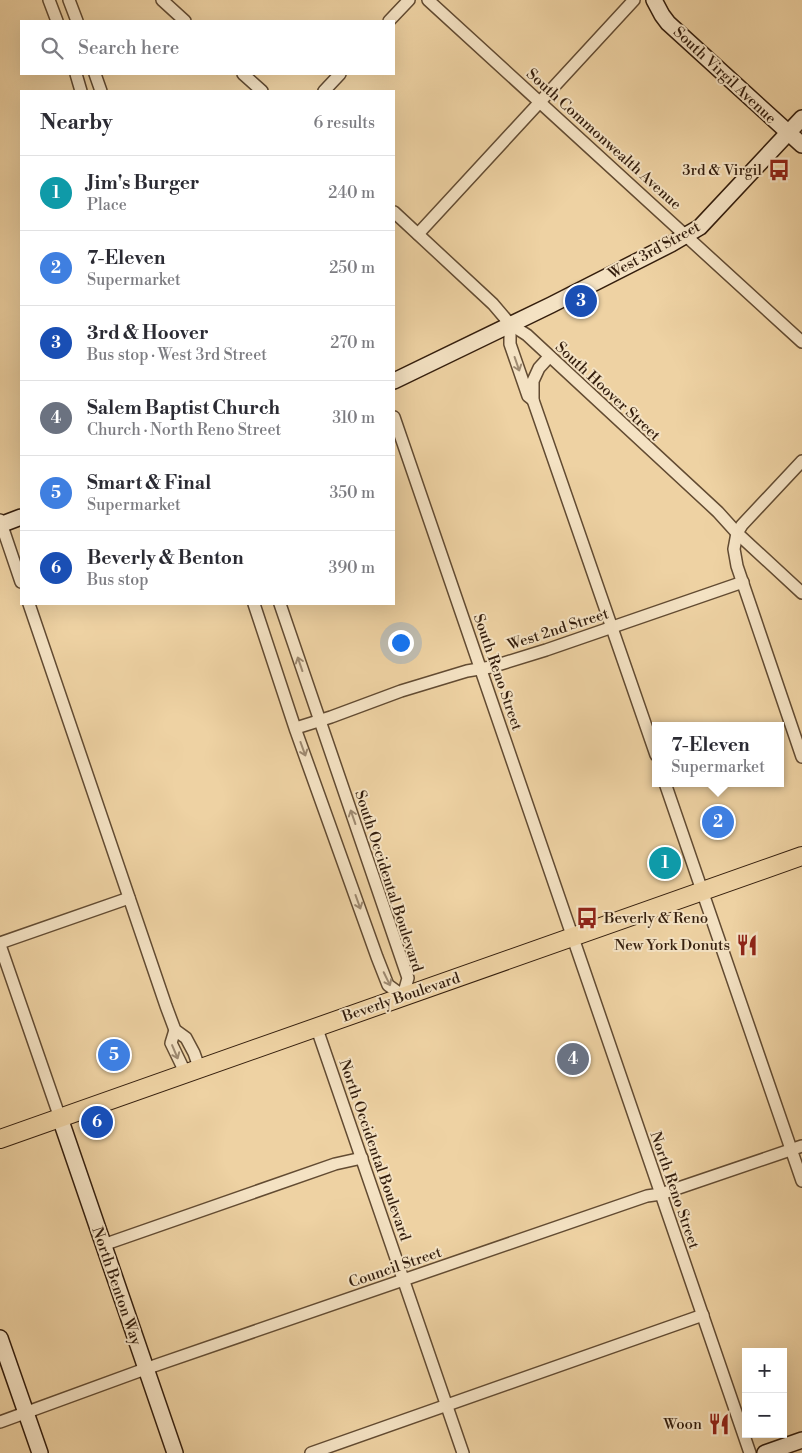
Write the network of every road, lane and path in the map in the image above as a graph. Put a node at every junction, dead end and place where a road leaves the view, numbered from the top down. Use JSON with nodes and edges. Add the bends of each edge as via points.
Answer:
{"nodes":[{"id":1,"x":49,"y":0,"type":"edge"},
{"id":2,"x":69,"y":0,"type":"edge"},
{"id":3,"x":162,"y":0,"type":"edge"},
{"id":4,"x":409,"y":0,"type":"edge"},
{"id":5,"x":428,"y":0,"type":"edge"},
{"id":6,"x":634,"y":0,"type":"edge"},
{"id":7,"x":654,"y":0,"type":"edge"},
{"id":8,"x":57,"y":20,"type":"edge"},
{"id":9,"x":77,"y":20,"type":"edge"},
{"id":10,"x":184,"y":20,"type":"edge"},
{"id":11,"x":390,"y":20,"type":"edge"},
{"id":12,"x":76,"y":75,"type":"edge"},
{"id":13,"x":95,"y":75,"type":"edge"},
{"id":14,"x":244,"y":75,"type":"edge"},
{"id":15,"x":339,"y":75,"type":"edge"},
{"id":16,"x":81,"y":90,"type":"edge"},
{"id":17,"x":101,"y":90,"type":"edge"},
{"id":18,"x":261,"y":90,"type":"edge"},
{"id":19,"x":325,"y":90,"type":"edge"},
{"id":20,"x":540,"y":102,"type":"junction"},
{"id":21,"x":802,"y":118,"type":"edge"},
{"id":22,"x":788,"y":132,"type":"junction"},
{"id":23,"x":802,"y":145,"type":"edge"},
{"id":24,"x":395,"y":213,"type":"edge"},
{"id":25,"x":418,"y":234,"type":"junction"},
{"id":26,"x":687,"y":235,"type":"junction"},
{"id":27,"x":510,"y":324,"type":"junction"},
{"id":28,"x":802,"y":342,"type":"edge"},
{"id":29,"x":549,"y":357,"type":"junction"},
{"id":30,"x":395,"y":381,"type":"edge"},
{"id":31,"x":533,"y":400,"type":"junction"},
{"id":32,"x":395,"y":420,"type":"edge"},
{"id":33,"x":802,"y":461,"type":"edge"},
{"id":34,"x":20,"y":517,"type":"edge"},
{"id":35,"x":0,"y":523,"type":"edge"},
{"id":36,"x":736,"y":533,"type":"junction"},
{"id":37,"x":20,"y":579,"type":"edge"},
{"id":38,"x":742,"y":582,"type":"junction"},
{"id":39,"x":802,"y":593,"type":"edge"},
{"id":40,"x":28,"y":605,"type":"edge"},
{"id":41,"x":254,"y":605,"type":"edge"},
{"id":42,"x":280,"y":605,"type":"edge"},
{"id":43,"x":611,"y":627,"type":"junction"},
{"id":44,"x":481,"y":669,"type":"junction"},
{"id":45,"x":320,"y":721,"type":"junction"},
{"id":46,"x":296,"y":728,"type":"junction"},
{"id":47,"x":652,"y":744,"type":"edge"},
{"id":48,"x":802,"y":758,"type":"edge"},
{"id":49,"x":666,"y":787,"type":"edge"},
{"id":50,"x":802,"y":856,"type":"edge"},
{"id":51,"x":703,"y":891,"type":"junction"},
{"id":52,"x":129,"y":898,"type":"junction"},
{"id":53,"x":572,"y":938,"type":"junction"},
{"id":54,"x":0,"y":944,"type":"edge"},
{"id":55,"x":403,"y":996,"type":"junction"},
{"id":56,"x":316,"y":1026,"type":"junction"},
{"id":57,"x":175,"y":1030,"type":"junction"},
{"id":58,"x":192,"y":1070,"type":"junction"},
{"id":59,"x":60,"y":1118,"type":"junction"},
{"id":60,"x":0,"y":1139,"type":"edge"},
{"id":61,"x":797,"y":1148,"type":"edge"},
{"id":62,"x":362,"y":1158,"type":"junction"},
{"id":63,"x":802,"y":1181,"type":"edge"},
{"id":64,"x":662,"y":1194,"type":"junction"},
{"id":65,"x":103,"y":1246,"type":"junction"},
{"id":66,"x":404,"y":1280,"type":"junction"},
{"id":67,"x":703,"y":1315,"type":"junction"},
{"id":68,"x":0,"y":1338,"type":"edge"},
{"id":69,"x":146,"y":1369,"type":"junction"},
{"id":70,"x":447,"y":1405,"type":"junction"},
{"id":71,"x":26,"y":1413,"type":"junction"},
{"id":72,"x":0,"y":1422,"type":"edge"},
{"id":73,"x":802,"y":1440,"type":"edge"},
{"id":74,"x":40,"y":1453,"type":"edge"},
{"id":75,"x":175,"y":1453,"type":"edge"},
{"id":76,"x":311,"y":1453,"type":"edge"},
{"id":77,"x":463,"y":1453,"type":"edge"},
{"id":78,"x":750,"y":1453,"type":"edge"},
{"id":79,"x":765,"y":1453,"type":"edge"}],
"edges":[{"from":1,"to":8,"type":"street"},
{"from":2,"to":9,"type":"street"},
{"from":3,"to":10,"type":"street"},
{"from":4,"to":11,"type":"street"},
{"from":5,"to":20,"type":"street","name":"South Commonwealth Avenue"},
{"from":6,"to":20,"type":"street"},
{"from":7,"to":22,"type":"main road","name":"South Virgil Avenue","via":[[668,22]]},
{"from":12,"to":16,"type":"street"},
{"from":13,"to":17,"type":"street"},
{"from":14,"to":18,"type":"street"},
{"from":15,"to":19,"type":"street"},
{"from":20,"to":25,"type":"street"},
{"from":20,"to":26,"type":"street","name":"South Commonwealth Avenue"},
{"from":21,"to":22,"type":"main road","name":"West 3rd Street"},
{"from":22,"to":23,"type":"main road","name":"South Virgil Avenue"},
{"from":22,"to":26,"type":"main road","name":"West 3rd Street","via":[[700,227]]},
{"from":24,"to":25,"type":"street","name":"South Hoover Street"},
{"from":25,"to":27,"type":"street","name":"South Hoover Street"},
{"from":26,"to":27,"type":"main road","name":"West 3rd Street"},
{"from":26,"to":28,"type":"street","name":"South Commonwealth Avenue"},
{"from":27,"to":29,"type":"street","name":"South Hoover Street"},
{"from":27,"to":30,"type":"main road","name":"West 3rd Street"},
{"from":27,"to":31,"type":"street","one_way":true,"via":[[510,344],[528,396]]},
{"from":29,"to":31,"type":"street","via":[[533,381]]},
{"from":29,"to":36,"type":"street","name":"South Hoover Street","via":[[718,512]]},
{"from":31,"to":43,"type":"street"},
{"from":32,"to":44,"type":"street","name":"South Reno Street"},
{"from":33,"to":36,"type":"street"},
{"from":34,"to":35,"type":"main road"},
{"from":35,"to":37,"type":"street"},
{"from":36,"to":38,"type":"street","via":[[734,549]]},
{"from":36,"to":39,"type":"street","name":"South Hoover Street"},
{"from":38,"to":43,"type":"street","name":"West 2nd Street"},
{"from":38,"to":48,"type":"street"},
{"from":40,"to":52,"type":"street"},
{"from":41,"to":46,"type":"street","name":"South Occidental Boulevard"},
{"from":45,"to":42,"type":"street","name":"South Occidental Boulevard","one_way":true},
{"from":43,"to":44,"type":"street","name":"West 2nd Street"},
{"from":43,"to":47,"type":"street"},
{"from":44,"to":45,"type":"street","name":"West 2nd Street","via":[[401,691]]},
{"from":44,"to":53,"type":"street","name":"South Reno Street"},
{"from":45,"to":46,"type":"street","name":"West 2nd Street"},
{"from":55,"to":45,"type":"street","name":"South Occidental Boulevard","one_way":true,"via":[[408,978]]},
{"from":46,"to":55,"type":"street","name":"South Occidental Boulevard","one_way":true,"via":[[388,985]]},
{"from":49,"to":51,"type":"street"},
{"from":50,"to":51,"type":"main road","name":"Beverly Boulevard"},
{"from":51,"to":53,"type":"main road","name":"Beverly Boulevard"},
{"from":51,"to":61,"type":"street"},
{"from":52,"to":54,"type":"street"},
{"from":52,"to":57,"type":"street"},
{"from":53,"to":55,"type":"main road","name":"Beverly Boulevard"},
{"from":53,"to":64,"type":"street","name":"North Reno Street"},
{"from":54,"to":59,"type":"street"},
{"from":55,"to":56,"type":"main road","name":"Beverly Boulevard"},
{"from":56,"to":58,"type":"main road","name":"Beverly Boulevard"},
{"from":56,"to":62,"type":"street","name":"North Occidental Boulevard"},
{"from":57,"to":58,"type":"street","via":[[186,1038],[194,1053]]},
{"from":57,"to":58,"type":"street","one_way":true,"via":[[171,1043]]},
{"from":58,"to":59,"type":"main road","name":"Beverly Boulevard"},
{"from":59,"to":60,"type":"main road","name":"Beverly Boulevard"},
{"from":59,"to":65,"type":"main road","name":"North Benton Way"},
{"from":61,"to":63,"type":"street"},
{"from":61,"to":64,"type":"street","name":"Council Street"},
{"from":62,"to":65,"type":"street","via":[[335,1164]]},
{"from":62,"to":66,"type":"street","name":"North Occidental Boulevard"},
{"from":64,"to":66,"type":"street","name":"Council Street","via":[[647,1196]]},
{"from":64,"to":67,"type":"street","name":"North Reno Street"},
{"from":65,"to":69,"type":"main road","name":"North Benton Way"},
{"from":66,"to":69,"type":"street","name":"Council Street"},
{"from":66,"to":70,"type":"street","name":"North Occidental Boulevard"},
{"from":67,"to":70,"type":"street"},
{"from":67,"to":78,"type":"street","name":"North Reno Street"},
{"from":68,"to":71,"type":"main road"},
{"from":69,"to":71,"type":"street","name":"Council Street"},
{"from":69,"to":75,"type":"main road","name":"North Benton Way"},
{"from":70,"to":76,"type":"street"},
{"from":70,"to":77,"type":"street","name":"North Occidental Boulevard"},
{"from":71,"to":72,"type":"street","name":"Council Street"},
{"from":71,"to":74,"type":"main road"},
{"from":73,"to":79,"type":"main road"}]}
